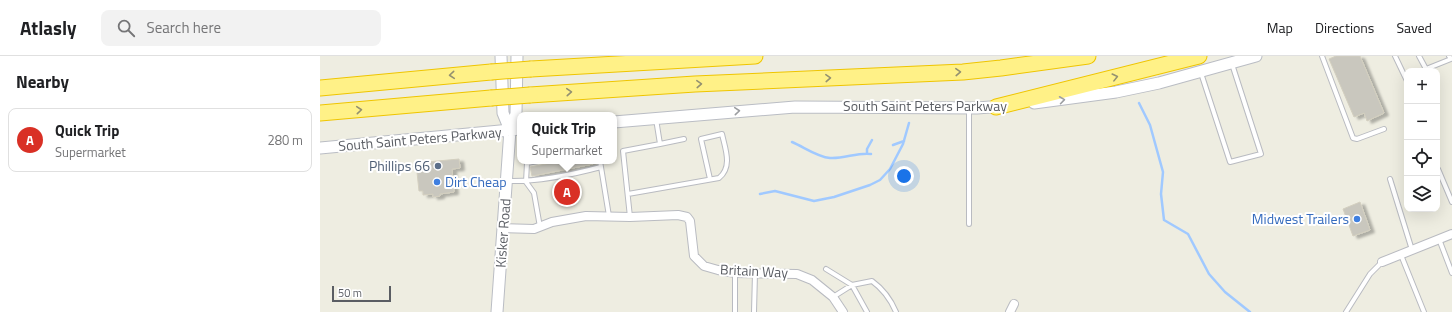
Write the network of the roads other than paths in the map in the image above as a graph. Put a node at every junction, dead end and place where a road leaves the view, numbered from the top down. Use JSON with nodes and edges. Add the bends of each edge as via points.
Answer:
{"nodes":[{"id":1,"x":501,"y":56,"type":"edge"},
{"id":2,"x":517,"y":56,"type":"edge"},
{"id":3,"x":755,"y":56,"type":"edge"},
{"id":4,"x":1088,"y":56,"type":"edge"},
{"id":5,"x":1199,"y":56,"type":"edge"},
{"id":6,"x":1256,"y":56,"type":"edge"},
{"id":7,"x":1322,"y":56,"type":"edge"},
{"id":8,"x":1395,"y":56,"type":"edge"},
{"id":9,"x":1420,"y":56,"type":"edge"},
{"id":10,"x":1450,"y":57,"type":"edge"},
{"id":11,"x":1232,"y":63,"type":"junction"},
{"id":12,"x":1200,"y":72,"type":"junction"},
{"id":13,"x":1404,"y":75,"type":"edge"},
{"id":14,"x":320,"y":82,"type":"edge"},
{"id":15,"x":364,"y":83,"type":"junction"},
{"id":16,"x":320,"y":88,"type":"edge"},
{"id":17,"x":996,"y":107,"type":"junction"},
{"id":18,"x":969,"y":108,"type":"junction"},
{"id":19,"x":320,"y":113,"type":"edge"},
{"id":20,"x":656,"y":118,"type":"junction"},
{"id":21,"x":617,"y":122,"type":"edge"},
{"id":22,"x":1384,"y":129,"type":"dead end"},
{"id":23,"x":515,"y":130,"type":"edge"},
{"id":24,"x":684,"y":139,"type":"dead end"},
{"id":25,"x":660,"y":144,"type":"junction"},
{"id":26,"x":320,"y":148,"type":"edge"},
{"id":27,"x":527,"y":164,"type":"edge"},
{"id":28,"x":600,"y":164,"type":"edge"},
{"id":29,"x":601,"y":167,"type":"junction"},
{"id":30,"x":1440,"y":174,"type":"edge"},
{"id":31,"x":1390,"y":179,"type":"dead end"},
{"id":32,"x":710,"y":180,"type":"junction"},
{"id":33,"x":506,"y":181,"type":"junction"},
{"id":34,"x":526,"y":182,"type":"junction"},
{"id":35,"x":628,"y":194,"type":"junction"},
{"id":36,"x":1452,"y":202,"type":"edge"},
{"id":37,"x":609,"y":216,"type":"junction"},
{"id":38,"x":630,"y":217,"type":"junction"},
{"id":39,"x":969,"y":224,"type":"dead end"},
{"id":40,"x":540,"y":227,"type":"junction"},
{"id":41,"x":504,"y":228,"type":"junction"},
{"id":42,"x":1452,"y":234,"type":"edge"},
{"id":43,"x":1439,"y":239,"type":"junction"},
{"id":44,"x":1412,"y":250,"type":"junction"},
{"id":45,"x":1401,"y":254,"type":"junction"},
{"id":46,"x":1382,"y":262,"type":"joint"},
{"id":47,"x":826,"y":269,"type":"dead end"},
{"id":48,"x":735,"y":272,"type":"junction"},
{"id":49,"x":755,"y":273,"type":"junction"},
{"id":50,"x":1452,"y":273,"type":"edge"},
{"id":51,"x":852,"y":285,"type":"junction"},
{"id":52,"x":833,"y":297,"type":"junction"},
{"id":53,"x":1014,"y":304,"type":"dead end"},
{"id":54,"x":497,"y":312,"type":"edge"},
{"id":55,"x":735,"y":312,"type":"edge"},
{"id":56,"x":754,"y":312,"type":"edge"},
{"id":57,"x":843,"y":312,"type":"edge"},
{"id":58,"x":867,"y":312,"type":"edge"},
{"id":59,"x":896,"y":312,"type":"edge"},
{"id":60,"x":1010,"y":312,"type":"edge"},
{"id":61,"x":1346,"y":312,"type":"edge"},
{"id":62,"x":1424,"y":312,"type":"edge"}],
"edges":[{"from":1,"to":23,"type":"main road","name":"Kisker Road","via":[[503,113]]},
{"from":2,"to":23,"type":"main road","name":"Kisker Road"},
{"from":3,"to":15,"type":"highway","one_way":true,"bridge":true,"via":[[531,69]]},
{"from":19,"to":4,"type":"highway","one_way":true,"bridge":true,"via":[[680,85],[963,72]]},
{"from":17,"to":5,"type":"highway","one_way":true},
{"from":6,"to":11,"type":"main road","name":"South Saint Peters Parkway"},
{"from":7,"to":22,"type":"lane","via":[[1354,138],[1358,139]]},
{"from":8,"to":13,"type":"lane"},
{"from":9,"to":10,"type":"lane","via":[[1426,69]]},
{"from":11,"to":12,"type":"main road","name":"South Saint Peters Parkway"},
{"from":11,"to":12,"type":"lane","via":[[1261,154],[1230,162]]},
{"from":17,"to":12,"type":"main road","name":"South Saint Peters Parkway","one_way":true,"via":[[1116,92]]},
{"from":14,"to":15,"type":"highway"},
{"from":15,"to":16,"type":"highway"},
{"from":17,"to":18,"type":"main road","name":"South Saint Peters Parkway"},
{"from":20,"to":18,"type":"main road","name":"South Saint Peters Parkway","one_way":true,"via":[[795,107]]},
{"from":18,"to":39,"type":"lane"},
{"from":20,"to":21,"type":"main road","name":"South Saint Peters Parkway"},
{"from":20,"to":25,"type":"lane"},
{"from":23,"to":26,"type":"main road","name":"South Saint Peters Parkway"},
{"from":23,"to":33,"type":"main road","name":"Kisker Road"},
{"from":24,"to":25,"type":"lane"},
{"from":25,"to":35,"type":"lane","via":[[623,151]]},
{"from":27,"to":34,"type":"lane"},
{"from":28,"to":29,"type":"lane"},
{"from":29,"to":34,"type":"lane"},
{"from":29,"to":37,"type":"lane"},
{"from":30,"to":36,"type":"lane"},
{"from":31,"to":44,"type":"lane"},
{"from":32,"to":32,"type":"lane","via":[[721,176],[728,163],[722,134],[701,139]]},
{"from":32,"to":35,"type":"lane"},
{"from":33,"to":34,"type":"lane"},
{"from":33,"to":41,"type":"main road","name":"Kisker Road"},
{"from":34,"to":40,"type":"lane","via":[[534,193]]},
{"from":35,"to":38,"type":"lane"},
{"from":37,"to":38,"type":"street"},
{"from":37,"to":40,"type":"street","via":[[570,218]]},
{"from":38,"to":48,"type":"street","name":"Britain Way","via":[[687,217],[690,221],[694,256],[704,266]]},
{"from":40,"to":41,"type":"street"},
{"from":41,"to":54,"type":"main road","name":"Kisker Road"},
{"from":42,"to":43,"type":"street"},
{"from":43,"to":44,"type":"street"},
{"from":43,"to":50,"type":"lane"},
{"from":44,"to":45,"type":"street"},
{"from":45,"to":46,"type":"street"},
{"from":45,"to":62,"type":"lane"},
{"from":46,"to":61,"type":"lane","via":[[1370,274]]},
{"from":47,"to":51,"type":"lane"},
{"from":48,"to":49,"type":"street","name":"Britain Way"},
{"from":48,"to":55,"type":"lane"},
{"from":49,"to":52,"type":"street","name":"Britain Way","via":[[797,274],[812,280]]},
{"from":49,"to":56,"type":"lane"},
{"from":51,"to":52,"type":"lane"},
{"from":51,"to":58,"type":"lane"},
{"from":51,"to":59,"type":"lane","via":[[872,281],[880,287]]},
{"from":52,"to":57,"type":"street","name":"Britain Way"},
{"from":53,"to":60,"type":"street"}]}
